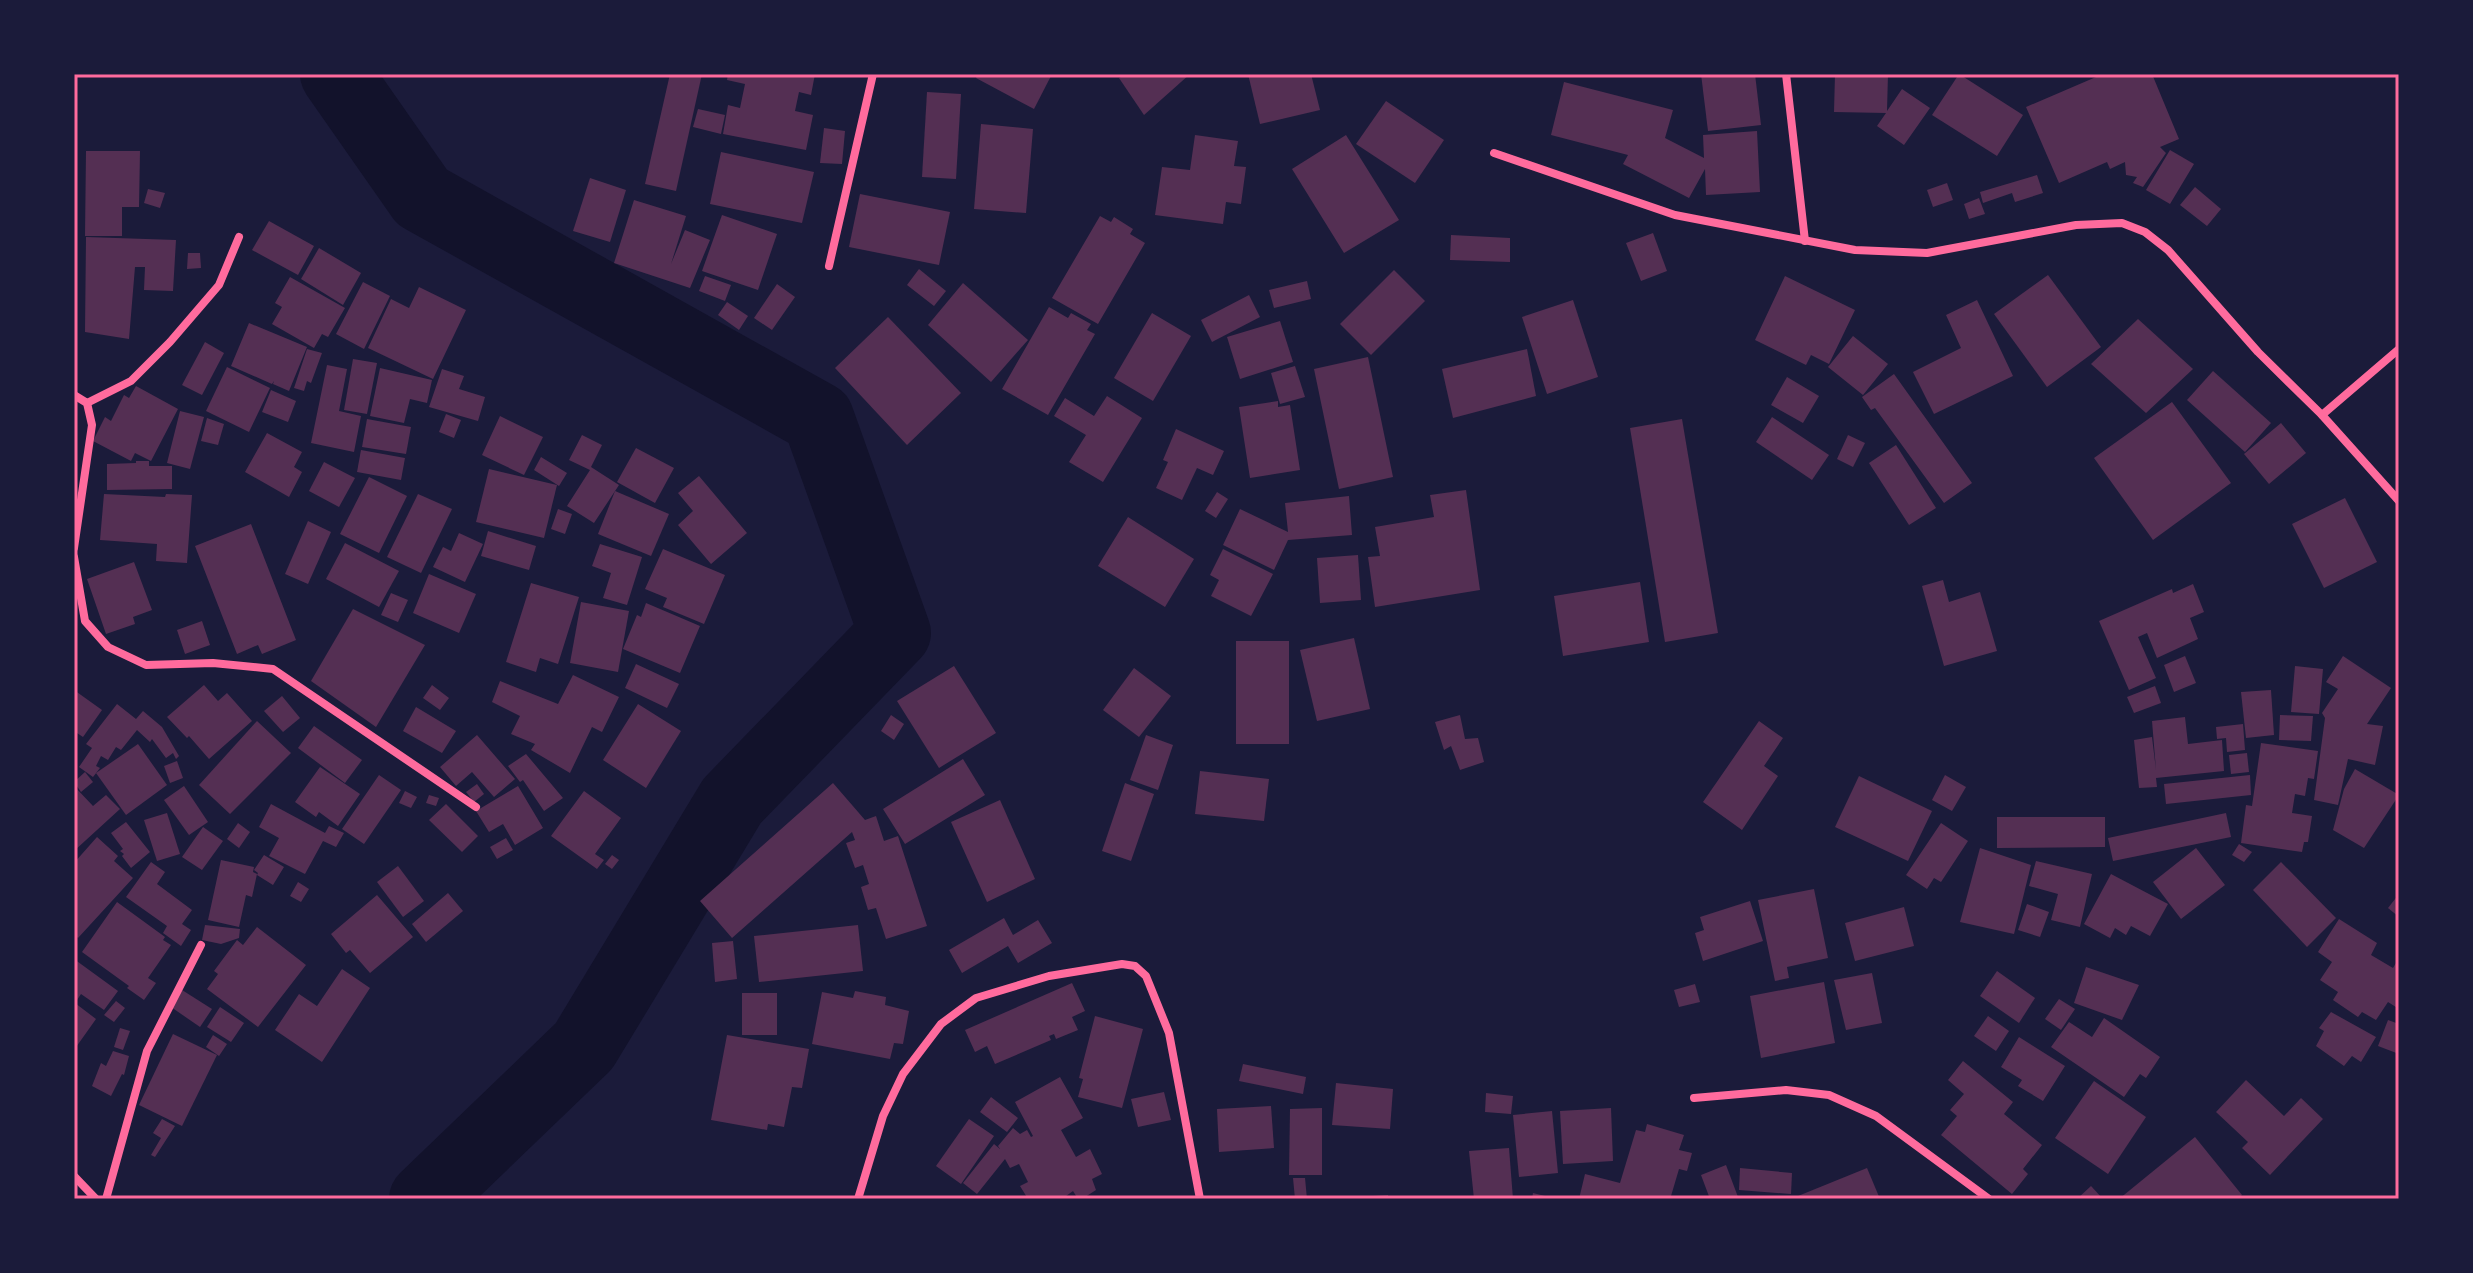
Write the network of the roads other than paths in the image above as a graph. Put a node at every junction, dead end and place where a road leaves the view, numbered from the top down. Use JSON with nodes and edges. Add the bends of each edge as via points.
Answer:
{"nodes":[{"id":1,"x":873,"y":74,"type":"edge"},
{"id":2,"x":1786,"y":74,"type":"edge"},
{"id":3,"x":1494,"y":153,"type":"dead end"},
{"id":4,"x":239,"y":237,"type":"dead end"},
{"id":5,"x":1805,"y":241,"type":"junction"},
{"id":6,"x":829,"y":266,"type":"dead end"},
{"id":7,"x":2399,"y":349,"type":"edge"},
{"id":8,"x":74,"y":395,"type":"edge"},
{"id":9,"x":87,"y":403,"type":"junction"},
{"id":10,"x":2322,"y":415,"type":"junction"},
{"id":11,"x":2399,"y":501,"type":"edge"},
{"id":12,"x":74,"y":548,"type":"edge"},
{"id":13,"x":74,"y":557,"type":"edge"},
{"id":14,"x":476,"y":807,"type":"dead end"},
{"id":15,"x":201,"y":945,"type":"dead end"},
{"id":16,"x":1694,"y":1098,"type":"dead end"},
{"id":17,"x":74,"y":1176,"type":"edge"},
{"id":18,"x":96,"y":1199,"type":"edge"},
{"id":19,"x":106,"y":1199,"type":"edge"},
{"id":20,"x":858,"y":1199,"type":"edge"},
{"id":21,"x":1200,"y":1199,"type":"edge"},
{"id":22,"x":1989,"y":1199,"type":"edge"}],
"edges":[{"from":1,"to":6,"type":"street"},
{"from":2,"to":5,"type":"street"},
{"from":3,"to":5,"type":"street","via":[[1675,215]]},
{"from":4,"to":9,"type":"street","via":[[219,285],[170,342],[131,381]]},
{"from":5,"to":10,"type":"street","via":[[1855,250],[1927,253],[2076,225],[2122,223],[2168,250]]},
{"from":7,"to":10,"type":"street"},
{"from":8,"to":9,"type":"street"},
{"from":9,"to":12,"type":"street","via":[[92,425]]},
{"from":10,"to":11,"type":"street"},
{"from":13,"to":14,"type":"street","via":[[85,621],[108,647],[146,665],[213,663],[273,669]]},
{"from":15,"to":19,"type":"street","via":[[147,1051]]},
{"from":16,"to":22,"type":"street","via":[[1786,1090],[1829,1095],[1876,1116]]},
{"from":17,"to":18,"type":"street"},
{"from":20,"to":21,"type":"street","via":[[889,1102],[941,1024],[976,998],[1049,976],[1122,964],[1135,966],[1146,976],[1169,1033]]}]}
